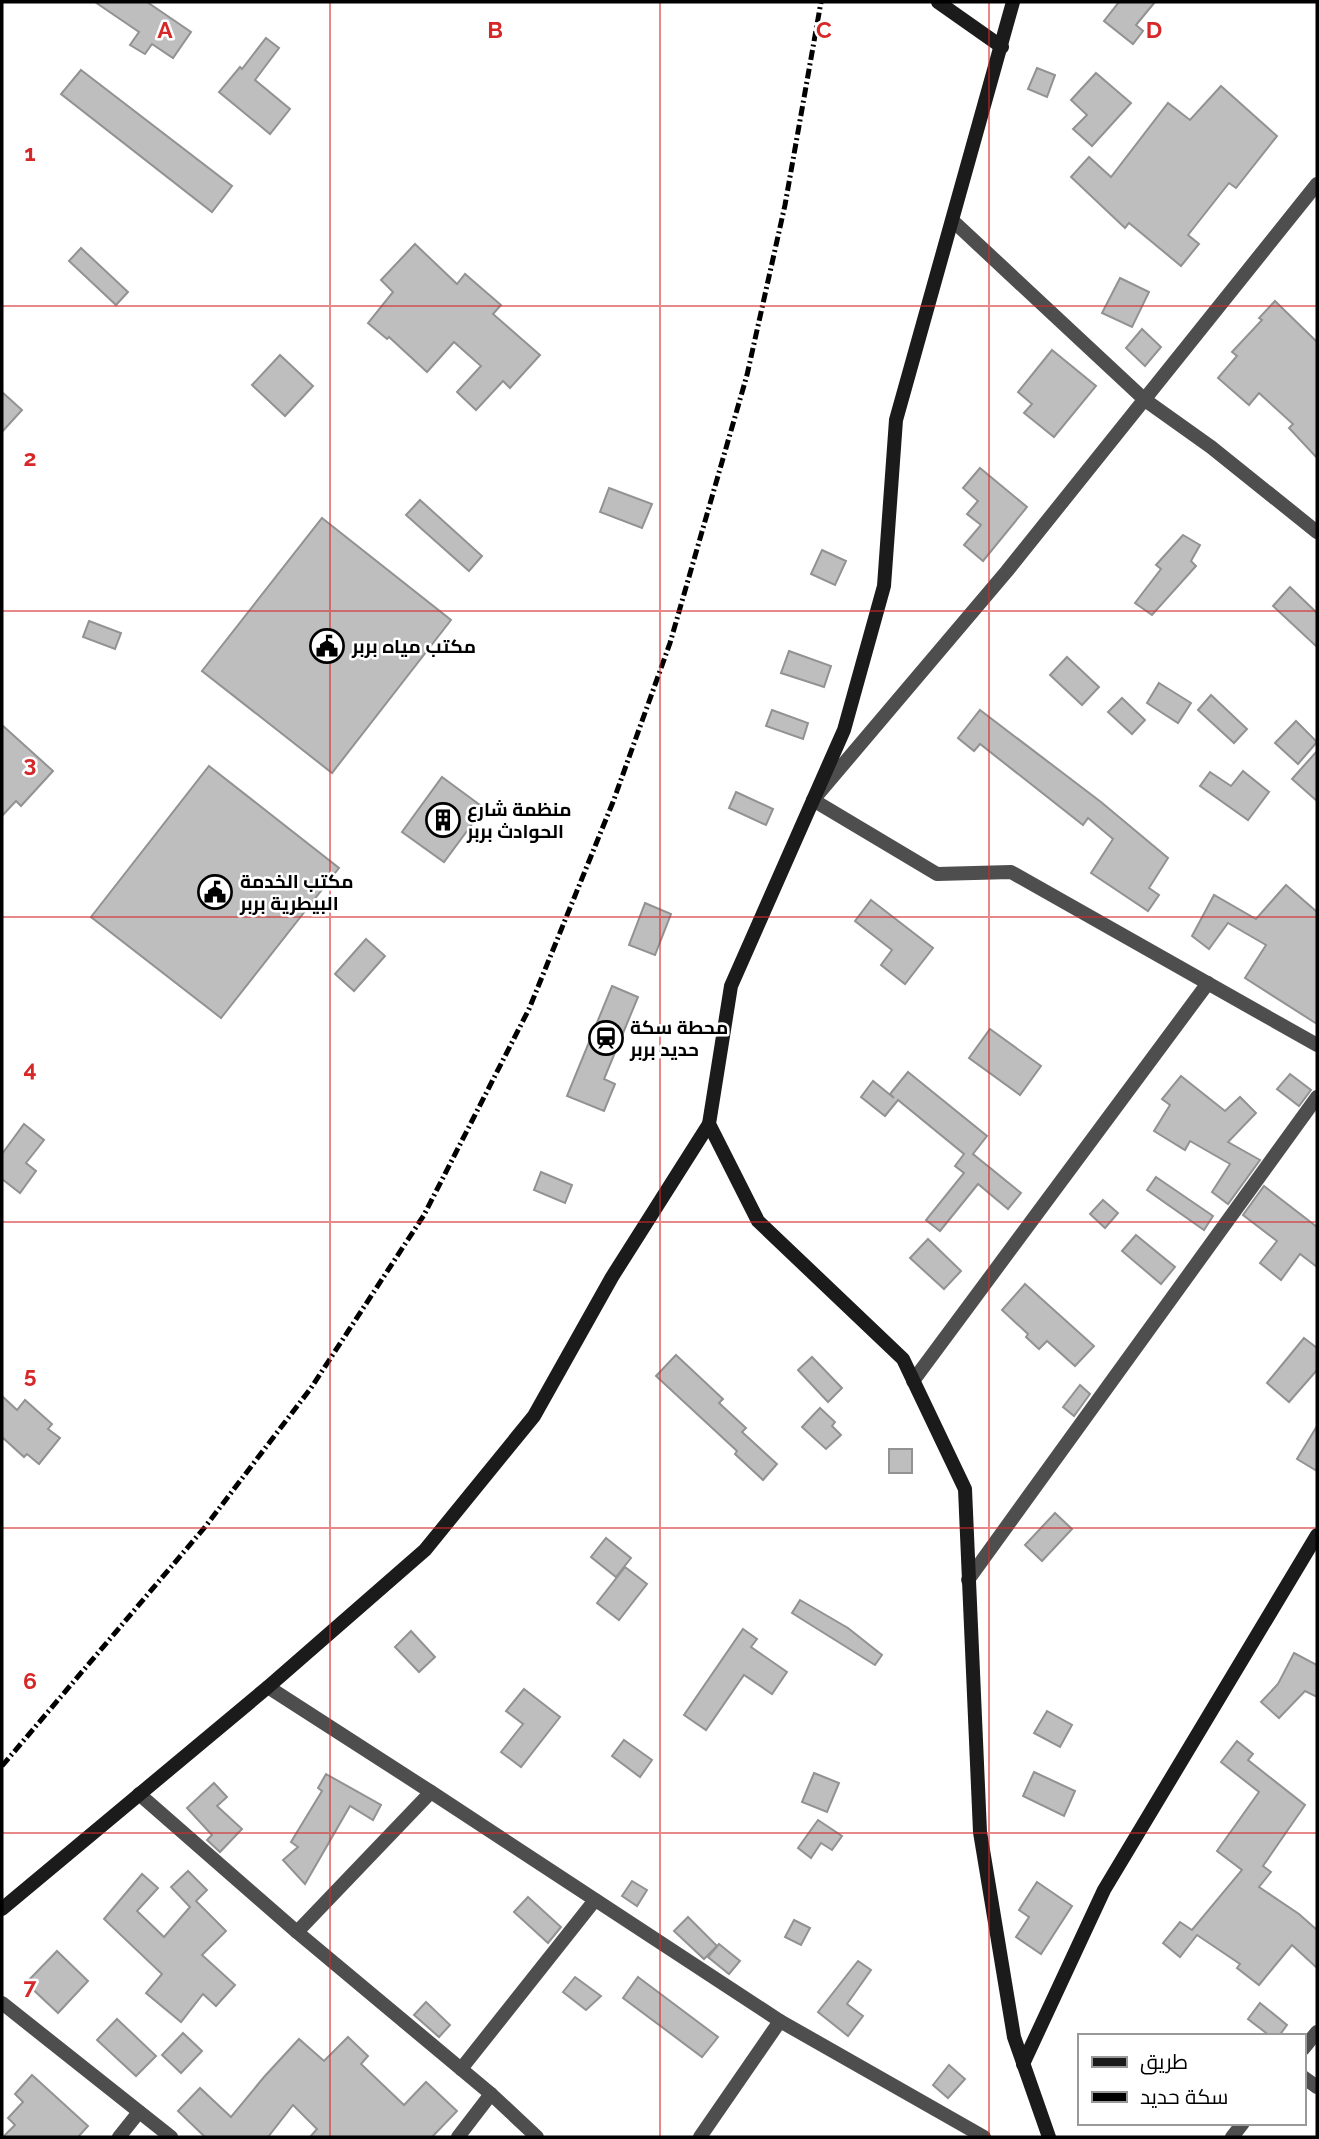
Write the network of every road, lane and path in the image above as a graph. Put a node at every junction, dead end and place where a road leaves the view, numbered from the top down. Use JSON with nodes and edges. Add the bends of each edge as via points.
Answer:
{"nodes":[{"id":1,"x":939,"y":2,"type":"edge"},
{"id":2,"x":1013,"y":2,"type":"edge"},
{"id":3,"x":1002,"y":47,"type":"junction"},
{"id":4,"x":1317,"y":184,"type":"edge"},
{"id":5,"x":953,"y":221,"type":"junction"},
{"id":6,"x":1145,"y":400,"type":"junction"},
{"id":7,"x":1317,"y":532,"type":"edge"},
{"id":8,"x":813,"y":800,"type":"junction"},
{"id":9,"x":1208,"y":983,"type":"junction"},
{"id":10,"x":1317,"y":1045,"type":"edge"},
{"id":11,"x":1317,"y":1097,"type":"edge"},
{"id":12,"x":709,"y":1124,"type":"junction"},
{"id":13,"x":914,"y":1381,"type":"junction"},
{"id":14,"x":1317,"y":1535,"type":"edge"},
{"id":15,"x":968,"y":1580,"type":"junction"},
{"id":16,"x":268,"y":1688,"type":"junction"},
{"id":17,"x":431,"y":1792,"type":"junction"},
{"id":18,"x":139,"y":1794,"type":"junction"},
{"id":19,"x":595,"y":1900,"type":"junction"},
{"id":20,"x":2,"y":1909,"type":"edge"},
{"id":21,"x":297,"y":1932,"type":"junction"},
{"id":22,"x":2,"y":2003,"type":"edge"},
{"id":23,"x":780,"y":2021,"type":"junction"},
{"id":24,"x":1317,"y":2032,"type":"edge"},
{"id":25,"x":1305,"y":2047,"type":"edge"},
{"id":26,"x":1023,"y":2064,"type":"junction"},
{"id":27,"x":461,"y":2069,"type":"junction"},
{"id":28,"x":491,"y":2094,"type":"junction"},
{"id":29,"x":139,"y":2112,"type":"junction"},
{"id":30,"x":119,"y":2137,"type":"edge"},
{"id":31,"x":171,"y":2137,"type":"edge"},
{"id":32,"x":458,"y":2137,"type":"edge"},
{"id":33,"x":537,"y":2137,"type":"edge"},
{"id":34,"x":700,"y":2137,"type":"edge"},
{"id":35,"x":984,"y":2137,"type":"edge"},
{"id":36,"x":1049,"y":2137,"type":"edge"}],
"edges":[{"from":1,"to":3,"type":"street"},
{"from":2,"to":3,"type":"street"},
{"from":3,"to":5,"type":"street"},
{"from":4,"to":6,"type":"street"},
{"from":5,"to":6,"type":"street"},
{"from":5,"to":8,"type":"street","via":[[896,420],[884,586],[844,730]]},
{"from":6,"to":7,"type":"street"},
{"from":6,"to":8,"type":"street"},
{"from":8,"to":9,"type":"street","via":[[937,874],[1011,872]]},
{"from":8,"to":12,"type":"street","via":[[731,986]]},
{"from":9,"to":10,"type":"street"},
{"from":9,"to":13,"type":"street"},
{"from":11,"to":15,"type":"street"},
{"from":12,"to":13,"type":"street","via":[[758,1221],[903,1359]]},
{"from":12,"to":16,"type":"street","via":[[612,1277],[534,1416],[425,1550]]},
{"from":13,"to":15,"type":"street","via":[[965,1489]]},
{"from":14,"to":26,"type":"street","via":[[1104,1890]]},
{"from":15,"to":26,"type":"street","via":[[980,1832],[1014,2037]]},
{"from":16,"to":17,"type":"street"},
{"from":16,"to":18,"type":"street"},
{"from":17,"to":19,"type":"street"},
{"from":17,"to":21,"type":"street"},
{"from":18,"to":20,"type":"street"},
{"from":18,"to":21,"type":"street"},
{"from":19,"to":23,"type":"street"},
{"from":19,"to":27,"type":"street"},
{"from":21,"to":27,"type":"street"},
{"from":22,"to":29,"type":"street"},
{"from":23,"to":34,"type":"street"},
{"from":23,"to":35,"type":"street"},
{"from":24,"to":25,"type":"street"},
{"from":26,"to":36,"type":"street"},
{"from":27,"to":28,"type":"street"},
{"from":28,"to":32,"type":"street"},
{"from":28,"to":33,"type":"street"},
{"from":29,"to":30,"type":"street"},
{"from":29,"to":31,"type":"street"}]}
